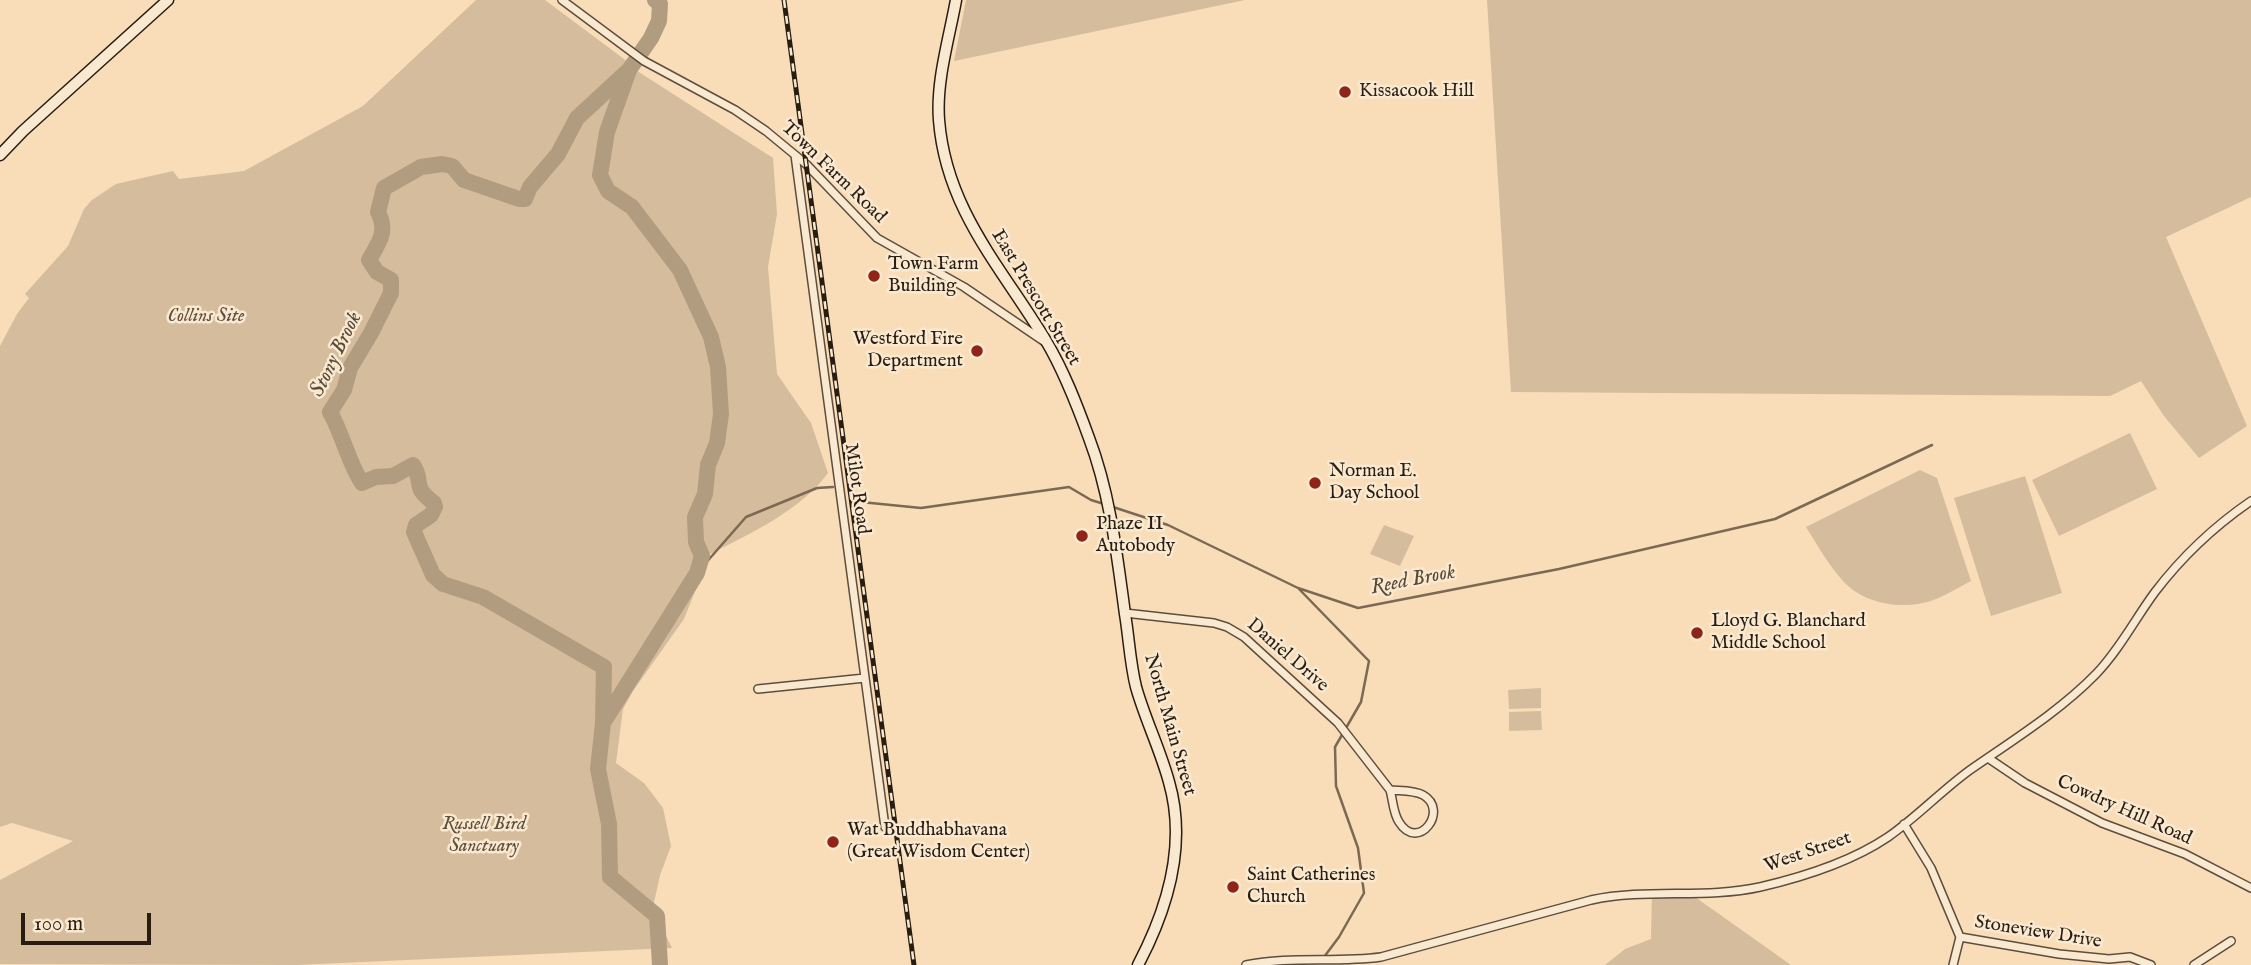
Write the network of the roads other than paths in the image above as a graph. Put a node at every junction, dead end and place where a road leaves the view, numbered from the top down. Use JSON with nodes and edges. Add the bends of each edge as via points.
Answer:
{"nodes":[{"id":1,"x":168,"y":0,"type":"edge"},
{"id":2,"x":562,"y":0,"type":"edge"},
{"id":3,"x":956,"y":0,"type":"edge"},
{"id":4,"x":0,"y":155,"type":"edge"},
{"id":5,"x":795,"y":155,"type":"junction"},
{"id":6,"x":1048,"y":344,"type":"junction"},
{"id":7,"x":2251,"y":501,"type":"edge"},
{"id":8,"x":1125,"y":613,"type":"junction"},
{"id":9,"x":865,"y":678,"type":"junction"},
{"id":10,"x":758,"y":689,"type":"dead end"},
{"id":11,"x":1987,"y":758,"type":"junction"},
{"id":12,"x":1390,"y":790,"type":"junction"},
{"id":13,"x":1904,"y":824,"type":"junction"},
{"id":14,"x":884,"y":827,"type":"dead end"},
{"id":15,"x":2251,"y":888,"type":"edge"},
{"id":16,"x":1960,"y":937,"type":"junction"},
{"id":17,"x":2231,"y":941,"type":"dead end"},
{"id":18,"x":1138,"y":965,"type":"edge"},
{"id":19,"x":1246,"y":965,"type":"edge"},
{"id":20,"x":1953,"y":965,"type":"edge"},
{"id":21,"x":2151,"y":965,"type":"edge"},
{"id":22,"x":2194,"y":965,"type":"edge"}],
"edges":[{"from":1,"to":4,"type":"main road"},
{"from":2,"to":5,"type":"street","name":"Town Farm Road","via":[[644,61],[735,110]]},
{"from":3,"to":6,"type":"main road","name":"East Prescott Street","via":[[938,117],[947,167],[969,222]]},
{"from":5,"to":6,"type":"street","name":"Town Farm Road","via":[[877,238],[964,287]]},
{"from":5,"to":9,"type":"street","name":"Milot Road"},
{"from":6,"to":8,"type":"main road","name":"East Prescott Street","via":[[1091,441],[1110,512]]},
{"from":7,"to":11,"type":"street","name":"West Street","via":[[2170,575],[2117,651],[2080,690]]},
{"from":8,"to":12,"type":"street","name":"Daniel Drive","via":[[1214,623],[1244,637],[1338,723]]},
{"from":8,"to":18,"type":"main road","name":"North Main Street","via":[[1137,688],[1170,784],[1175,825],[1168,895]]},
{"from":9,"to":10,"type":"street"},
{"from":9,"to":14,"type":"street","name":"Milot Road"},
{"from":11,"to":13,"type":"street","name":"West Street"},
{"from":11,"to":15,"type":"street","name":"Cowdry Hill Road","via":[[2102,823],[2185,854]]},
{"from":12,"to":12,"type":"street","name":"Daniel Drive","via":[[1427,798],[1433,818],[1425,830],[1409,832],[1399,823]]},
{"from":13,"to":16,"type":"street","name":"Stoneview Drive","via":[[1931,868]]},
{"from":13,"to":19,"type":"street","name":"West Street","via":[[1850,858],[1760,887],[1715,893],[1612,895],[1381,957]]},
{"from":16,"to":20,"type":"street"},
{"from":16,"to":21,"type":"street","name":"Stoneview Drive","via":[[2059,954],[2130,957]]},
{"from":17,"to":22,"type":"street"}]}
